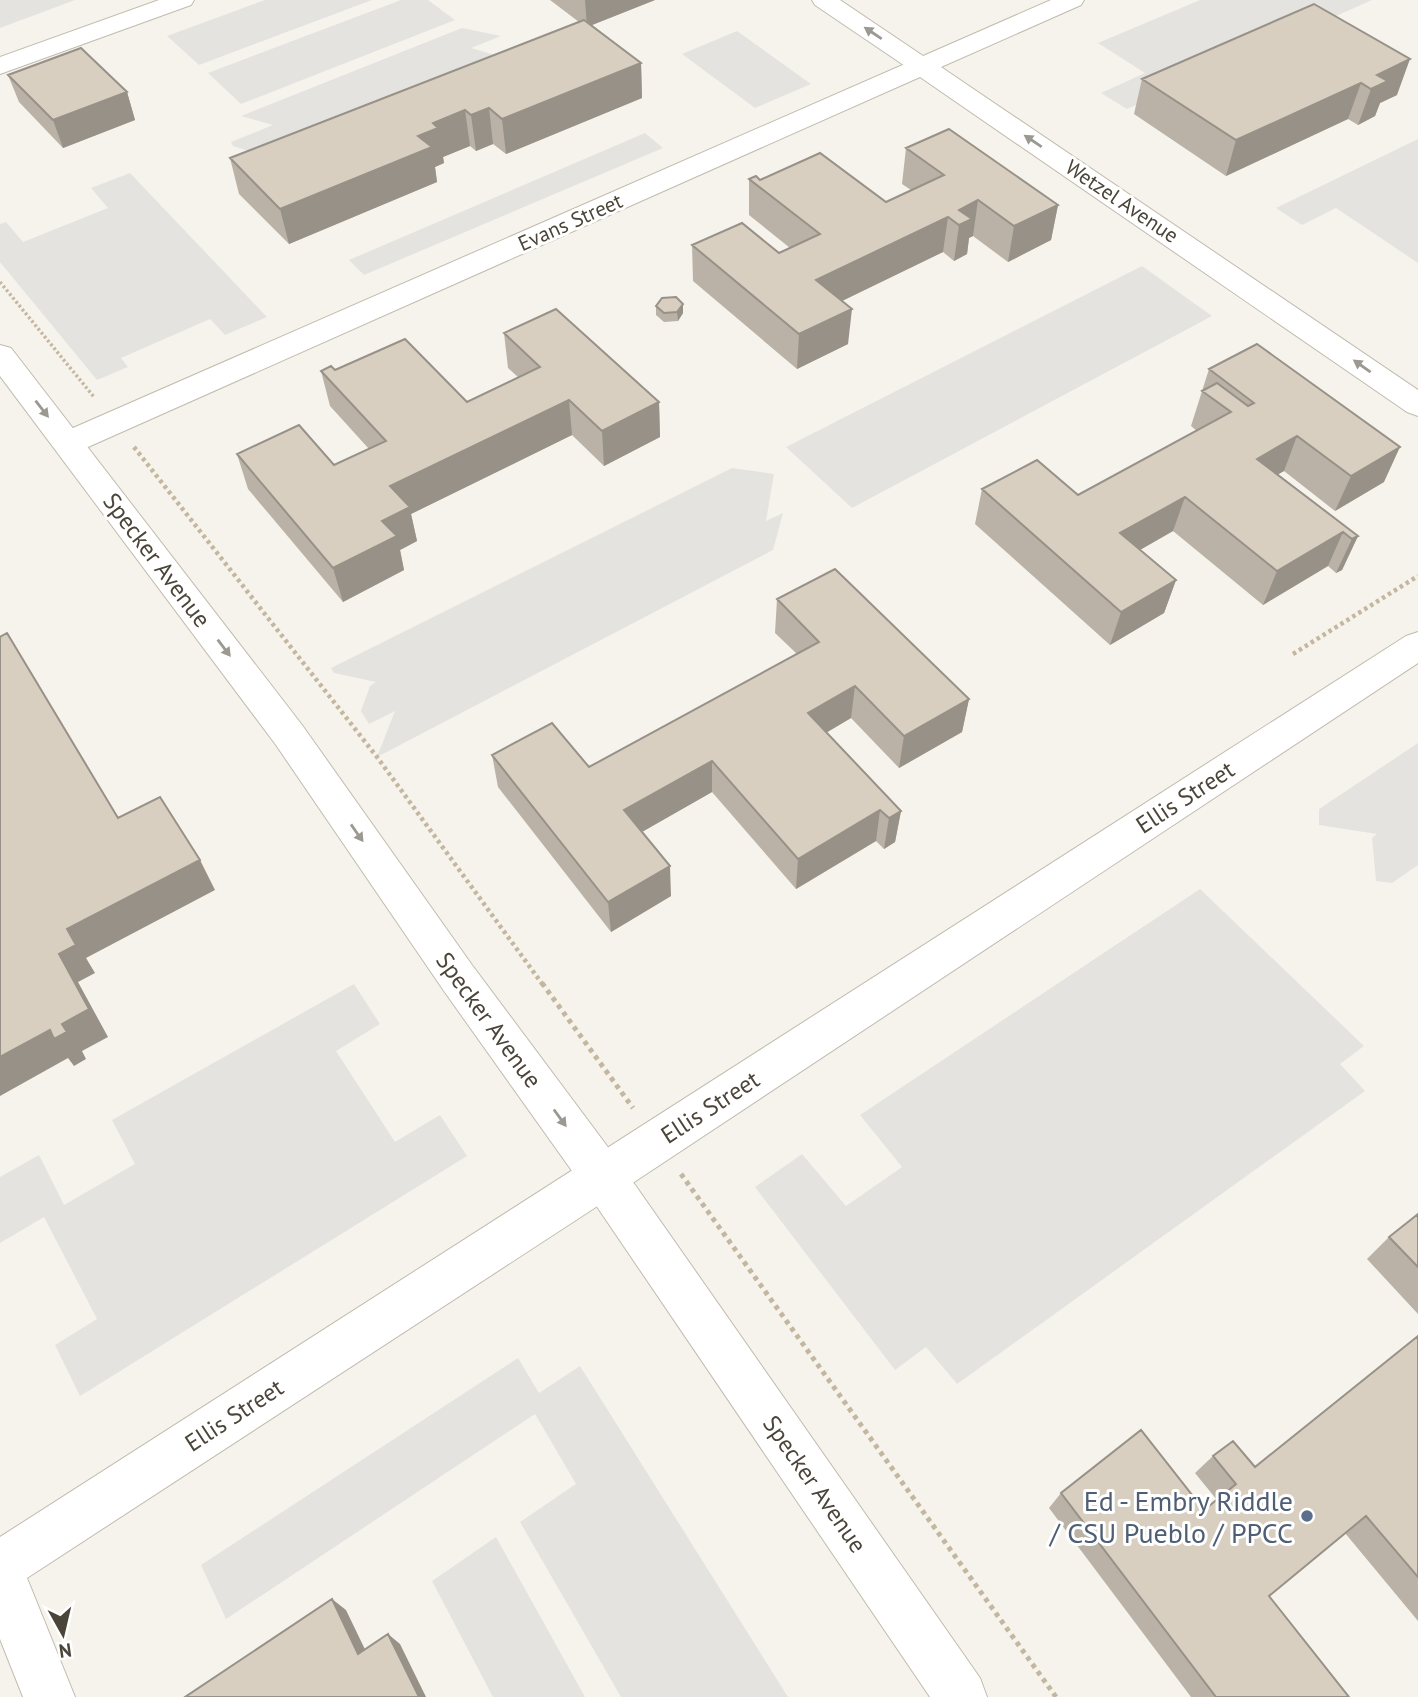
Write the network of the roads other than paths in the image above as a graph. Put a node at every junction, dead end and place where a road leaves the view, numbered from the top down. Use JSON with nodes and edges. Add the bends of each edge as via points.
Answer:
{"nodes":[{"id":1,"x":182,"y":0,"type":"edge"},
{"id":2,"x":824,"y":0,"type":"edge"},
{"id":3,"x":1072,"y":0,"type":"edge"},
{"id":4,"x":0,"y":66,"type":"edge"},
{"id":5,"x":923,"y":67,"type":"junction"},
{"id":6,"x":0,"y":355,"type":"edge"},
{"id":7,"x":1418,"y":405,"type":"edge"},
{"id":8,"x":68,"y":443,"type":"junction"},
{"id":9,"x":1418,"y":645,"type":"edge"},
{"id":10,"x":603,"y":1177,"type":"junction"},
{"id":11,"x":0,"y":1566,"type":"edge"},
{"id":12,"x":0,"y":1574,"type":"edge"},
{"id":13,"x":49,"y":1697,"type":"edge"},
{"id":14,"x":961,"y":1697,"type":"edge"}],
"edges":[{"from":1,"to":4,"type":"street"},
{"from":5,"to":2,"type":"street","name":"Wetzel Avenue","one_way":true},
{"from":3,"to":5,"type":"street","name":"Evans Street"},
{"from":7,"to":5,"type":"street","name":"Wetzel Avenue","one_way":true},
{"from":5,"to":8,"type":"street","name":"Evans Street"},
{"from":6,"to":8,"type":"street","name":"Specker Avenue","one_way":true},
{"from":8,"to":10,"type":"street","name":"Specker Avenue","one_way":true,"via":[[289,735]]},
{"from":9,"to":10,"type":"street","name":"Ellis Street"},
{"from":10,"to":11,"type":"street","name":"Ellis Street"},
{"from":10,"to":14,"type":"street","name":"Specker Avenue"},
{"from":12,"to":13,"type":"street"}]}
